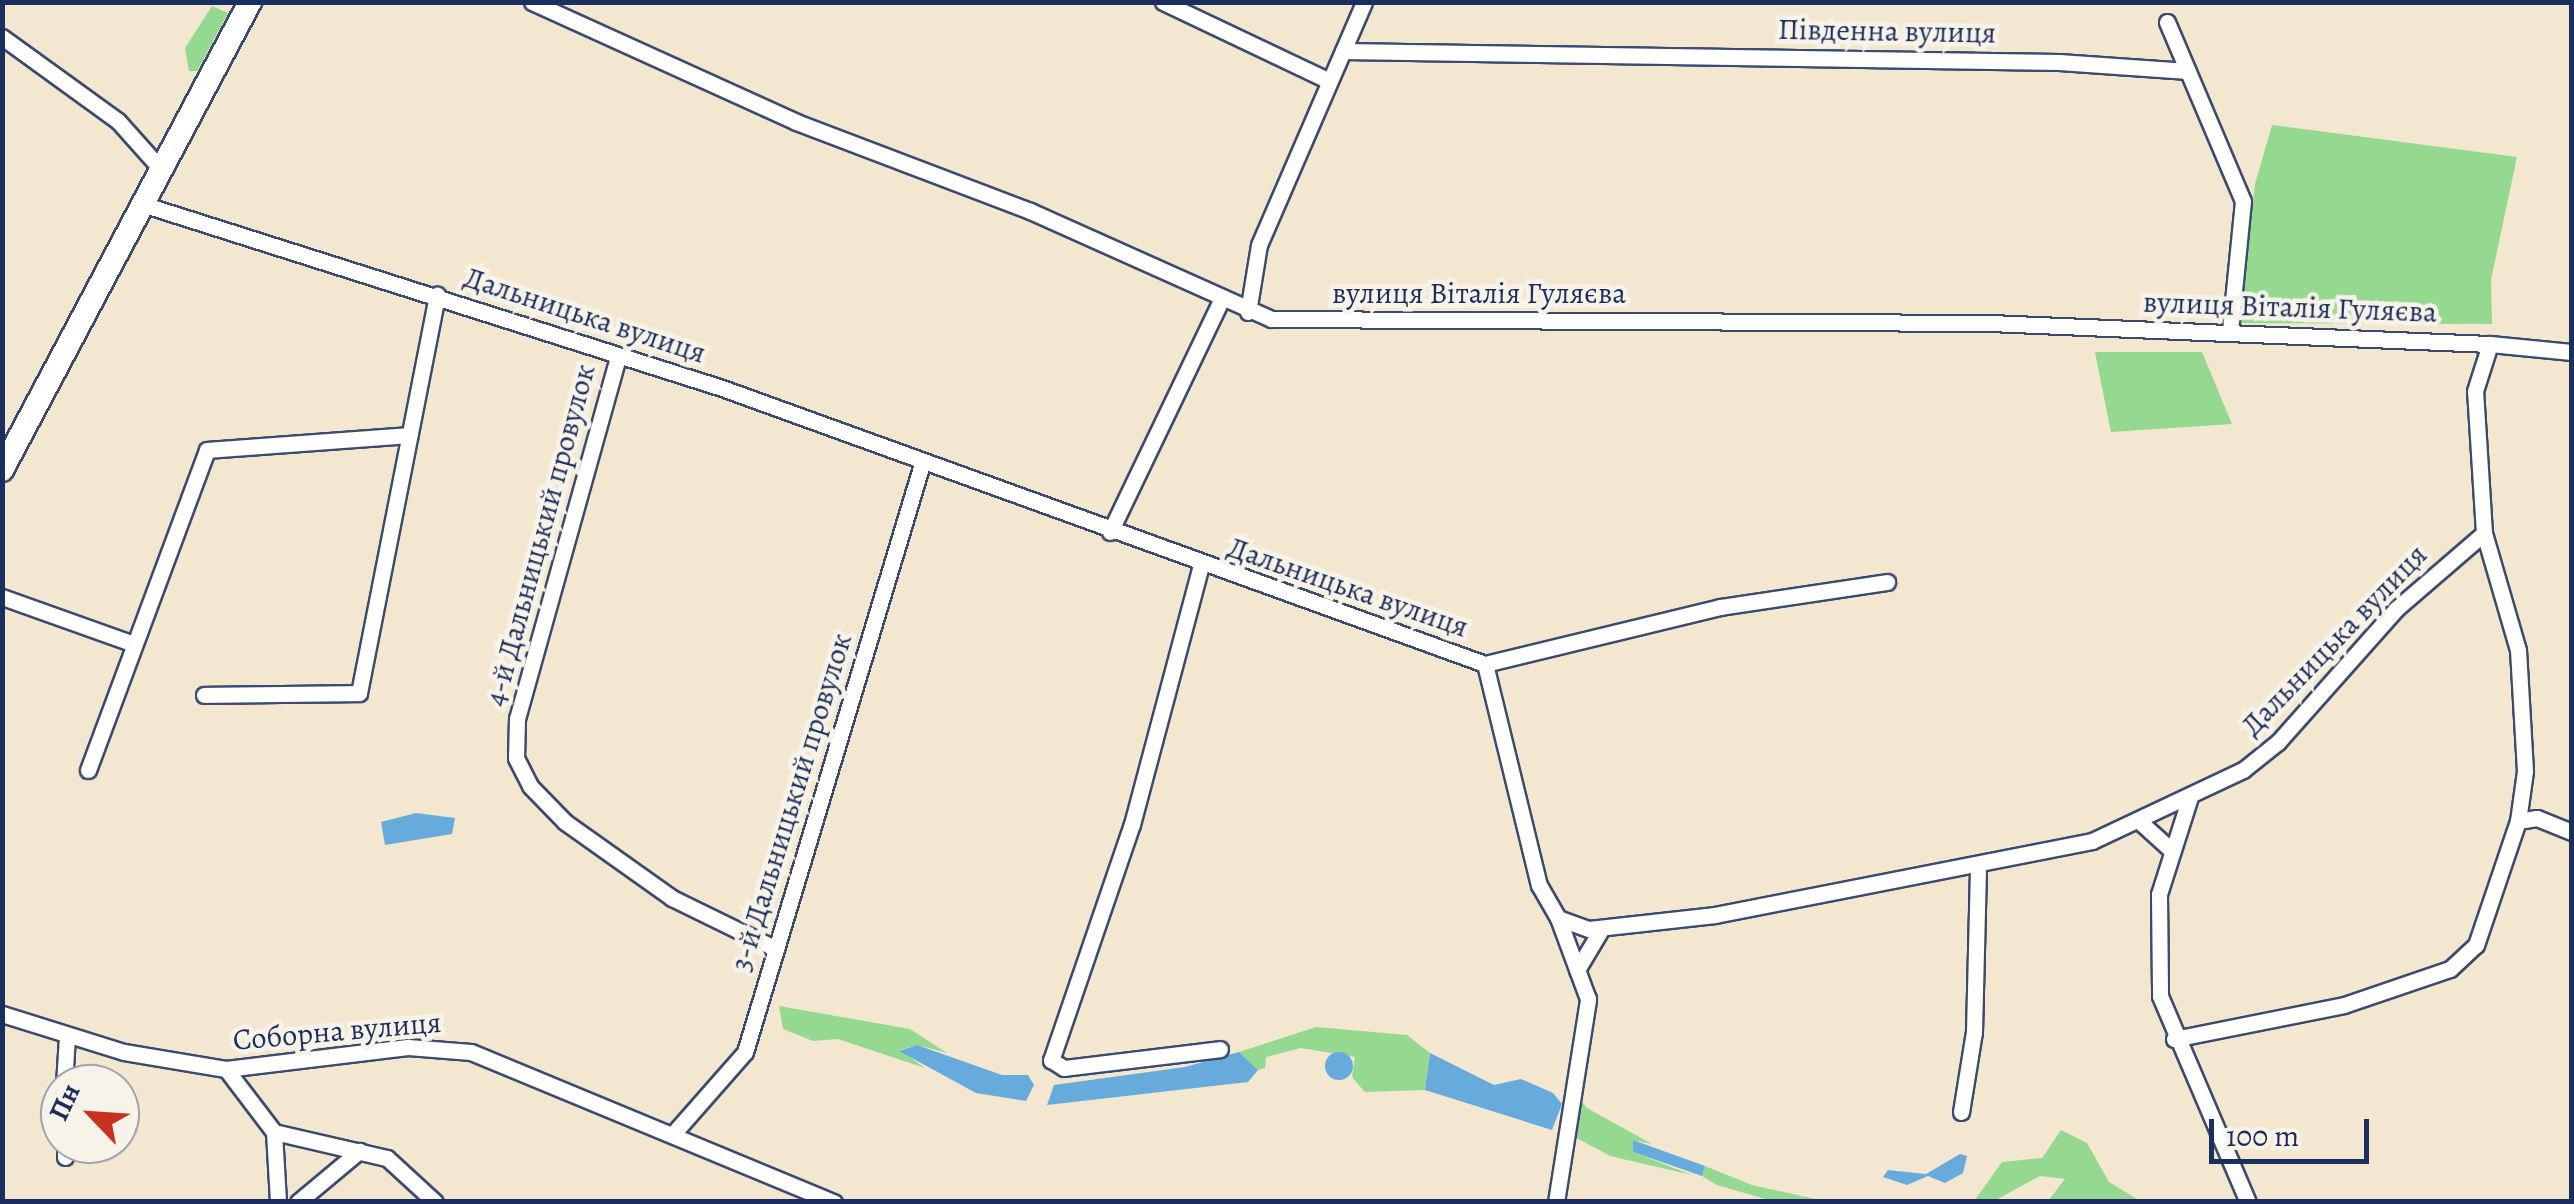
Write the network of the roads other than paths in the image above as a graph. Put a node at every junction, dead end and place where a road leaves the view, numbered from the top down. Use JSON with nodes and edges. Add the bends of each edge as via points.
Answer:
{"nodes":[{"id":1,"x":250,"y":2,"type":"edge"},
{"id":2,"x":532,"y":2,"type":"edge"},
{"id":3,"x":1162,"y":2,"type":"edge"},
{"id":4,"x":1364,"y":2,"type":"edge"},
{"id":5,"x":2167,"y":22,"type":"dead end"},
{"id":6,"x":2,"y":37,"type":"edge"},
{"id":7,"x":1343,"y":51,"type":"junction"},
{"id":8,"x":2188,"y":71,"type":"junction"},
{"id":9,"x":1329,"y":81,"type":"junction"},
{"id":10,"x":160,"y":168,"type":"junction"},
{"id":11,"x":142,"y":204,"type":"junction"},
{"id":12,"x":437,"y":295,"type":"junction"},
{"id":13,"x":1221,"y":300,"type":"junction"},
{"id":14,"x":1248,"y":312,"type":"junction"},
{"id":15,"x":2230,"y":332,"type":"junction"},
{"id":16,"x":2490,"y":344,"type":"junction"},
{"id":17,"x":2572,"y":352,"type":"edge"},
{"id":18,"x":618,"y":357,"type":"junction"},
{"id":19,"x":410,"y":435,"type":"junction"},
{"id":20,"x":922,"y":464,"type":"junction"},
{"id":21,"x":3,"y":470,"type":"edge"},
{"id":22,"x":1110,"y":532,"type":"junction"},
{"id":23,"x":2484,"y":533,"type":"junction"},
{"id":24,"x":1200,"y":565,"type":"junction"},
{"id":25,"x":1887,"y":582,"type":"dead end"},
{"id":26,"x":2,"y":596,"type":"edge"},
{"id":27,"x":134,"y":644,"type":"junction"},
{"id":28,"x":1485,"y":664,"type":"junction"},
{"id":29,"x":204,"y":695,"type":"dead end"},
{"id":30,"x":88,"y":770,"type":"dead end"},
{"id":31,"x":2526,"y":771,"type":"junction"},
{"id":32,"x":2190,"y":797,"type":"junction"},
{"id":33,"x":2537,"y":818,"type":"junction"},
{"id":34,"x":2139,"y":821,"type":"junction"},
{"id":35,"x":2518,"y":821,"type":"junction"},
{"id":36,"x":2572,"y":832,"type":"edge"},
{"id":37,"x":2170,"y":849,"type":"junction"},
{"id":38,"x":1978,"y":864,"type":"junction"},
{"id":39,"x":1558,"y":918,"type":"junction"},
{"id":40,"x":1602,"y":928,"type":"junction"},
{"id":41,"x":776,"y":950,"type":"junction"},
{"id":42,"x":1578,"y":970,"type":"junction"},
{"id":43,"x":2,"y":1014,"type":"edge"},
{"id":44,"x":67,"y":1036,"type":"junction"},
{"id":45,"x":2174,"y":1039,"type":"junction"},
{"id":46,"x":1220,"y":1049,"type":"dead end"},
{"id":47,"x":65,"y":1064,"type":"edge"},
{"id":48,"x":226,"y":1069,"type":"junction"},
{"id":49,"x":1960,"y":1112,"type":"dead end"},
{"id":50,"x":274,"y":1132,"type":"junction"},
{"id":51,"x":673,"y":1134,"type":"junction"},
{"id":52,"x":360,"y":1150,"type":"junction"},
{"id":53,"x":278,"y":1202,"type":"edge"},
{"id":54,"x":298,"y":1202,"type":"edge"},
{"id":55,"x":435,"y":1202,"type":"edge"},
{"id":56,"x":834,"y":1202,"type":"edge"},
{"id":57,"x":1556,"y":1202,"type":"edge"},
{"id":58,"x":2248,"y":1202,"type":"edge"}],
"edges":[{"from":1,"to":10,"type":"highway"},
{"from":2,"to":13,"type":"street","name":"вулиця Віталія Гуляєва","via":[[796,122],[1030,211]]},
{"from":3,"to":9,"type":"street"},
{"from":4,"to":7,"type":"street"},
{"from":5,"to":8,"type":"street"},
{"from":6,"to":10,"type":"street","via":[[118,121]]},
{"from":7,"to":8,"type":"street","name":"Південна вулиця","via":[[2059,62]]},
{"from":7,"to":9,"type":"street"},
{"from":8,"to":15,"type":"street","via":[[2243,201]]},
{"from":9,"to":14,"type":"street","via":[[1259,245]]},
{"from":10,"to":11,"type":"highway"},
{"from":11,"to":12,"type":"street","name":"Дальницька вулиця"},
{"from":11,"to":21,"type":"highway"},
{"from":12,"to":18,"type":"street","name":"Дальницька вулиця"},
{"from":12,"to":19,"type":"street"},
{"from":13,"to":14,"type":"street","name":"вулиця Віталія Гуляєва"},
{"from":13,"to":22,"type":"street"},
{"from":14,"to":15,"type":"street","name":"вулиця Віталія Гуляєва","via":[[1271,319],[1990,323]]},
{"from":15,"to":16,"type":"street","name":"вулиця Віталія Гуляєва"},
{"from":16,"to":17,"type":"street"},
{"from":16,"to":23,"type":"street","via":[[2475,391]]},
{"from":18,"to":20,"type":"street","name":"Дальницька вулиця"},
{"from":18,"to":41,"type":"street","name":"4-й Дальницький провулок","via":[[517,718],[516,758],[530,786],[566,822],[672,898]]},
{"from":19,"to":27,"type":"street","via":[[207,450]]},
{"from":19,"to":29,"type":"street","via":[[359,693]]},
{"from":20,"to":22,"type":"street","name":"Дальницька вулиця"},
{"from":20,"to":41,"type":"street","name":"3-й Дальницький провулок"},
{"from":22,"to":24,"type":"street","name":"Дальницька вулиця"},
{"from":23,"to":31,"type":"street","via":[[2518,650]]},
{"from":23,"to":32,"type":"street","name":"Дальницька вулиця","via":[[2396,609],[2264,755]]},
{"from":24,"to":28,"type":"street","name":"Дальницька вулиця"},
{"from":24,"to":46,"type":"street","via":[[1132,824],[1051,1060],[1064,1068]]},
{"from":25,"to":28,"type":"street","via":[[1720,607]]},
{"from":26,"to":27,"type":"street"},
{"from":27,"to":30,"type":"street"},
{"from":28,"to":39,"type":"street","name":"Дальницька вулиця","via":[[1539,885]]},
{"from":31,"to":33,"type":"street"},
{"from":31,"to":35,"type":"street"},
{"from":32,"to":34,"type":"street","name":"Дальницька вулиця"},
{"from":32,"to":37,"type":"street"},
{"from":33,"to":35,"type":"street"},
{"from":33,"to":36,"type":"street"},
{"from":34,"to":37,"type":"street"},
{"from":34,"to":38,"type":"street","name":"Дальницька вулиця","via":[[2092,841]]},
{"from":35,"to":45,"type":"street","via":[[2465,960],[2344,1005]]},
{"from":37,"to":45,"type":"street","via":[[2158,894],[2155,964]]},
{"from":38,"to":40,"type":"street","name":"Дальницька вулиця","via":[[1715,915]]},
{"from":38,"to":49,"type":"street","via":[[1974,1032]]},
{"from":39,"to":40,"type":"street","name":"Дальницька вулиця","via":[[1578,928]]},
{"from":39,"to":42,"type":"street"},
{"from":40,"to":42,"type":"street"},
{"from":41,"to":51,"type":"street","name":"3-й Дальницький провулок","via":[[740,1062]]},
{"from":42,"to":57,"type":"street","via":[[1588,1008]]},
{"from":43,"to":44,"type":"street","name":"Соборна вулиця"},
{"from":44,"to":47,"type":"street"},
{"from":44,"to":48,"type":"street","name":"Соборна вулиця"},
{"from":45,"to":58,"type":"street"},
{"from":48,"to":50,"type":"street"},
{"from":48,"to":51,"type":"street","name":"Соборна вулиця","via":[[408,1047],[456,1048],[514,1065]]},
{"from":50,"to":52,"type":"street"},
{"from":50,"to":53,"type":"street"},
{"from":51,"to":56,"type":"street","name":"Соборна вулиця"},
{"from":52,"to":54,"type":"street"},
{"from":52,"to":55,"type":"street","via":[[394,1163]]}]}
